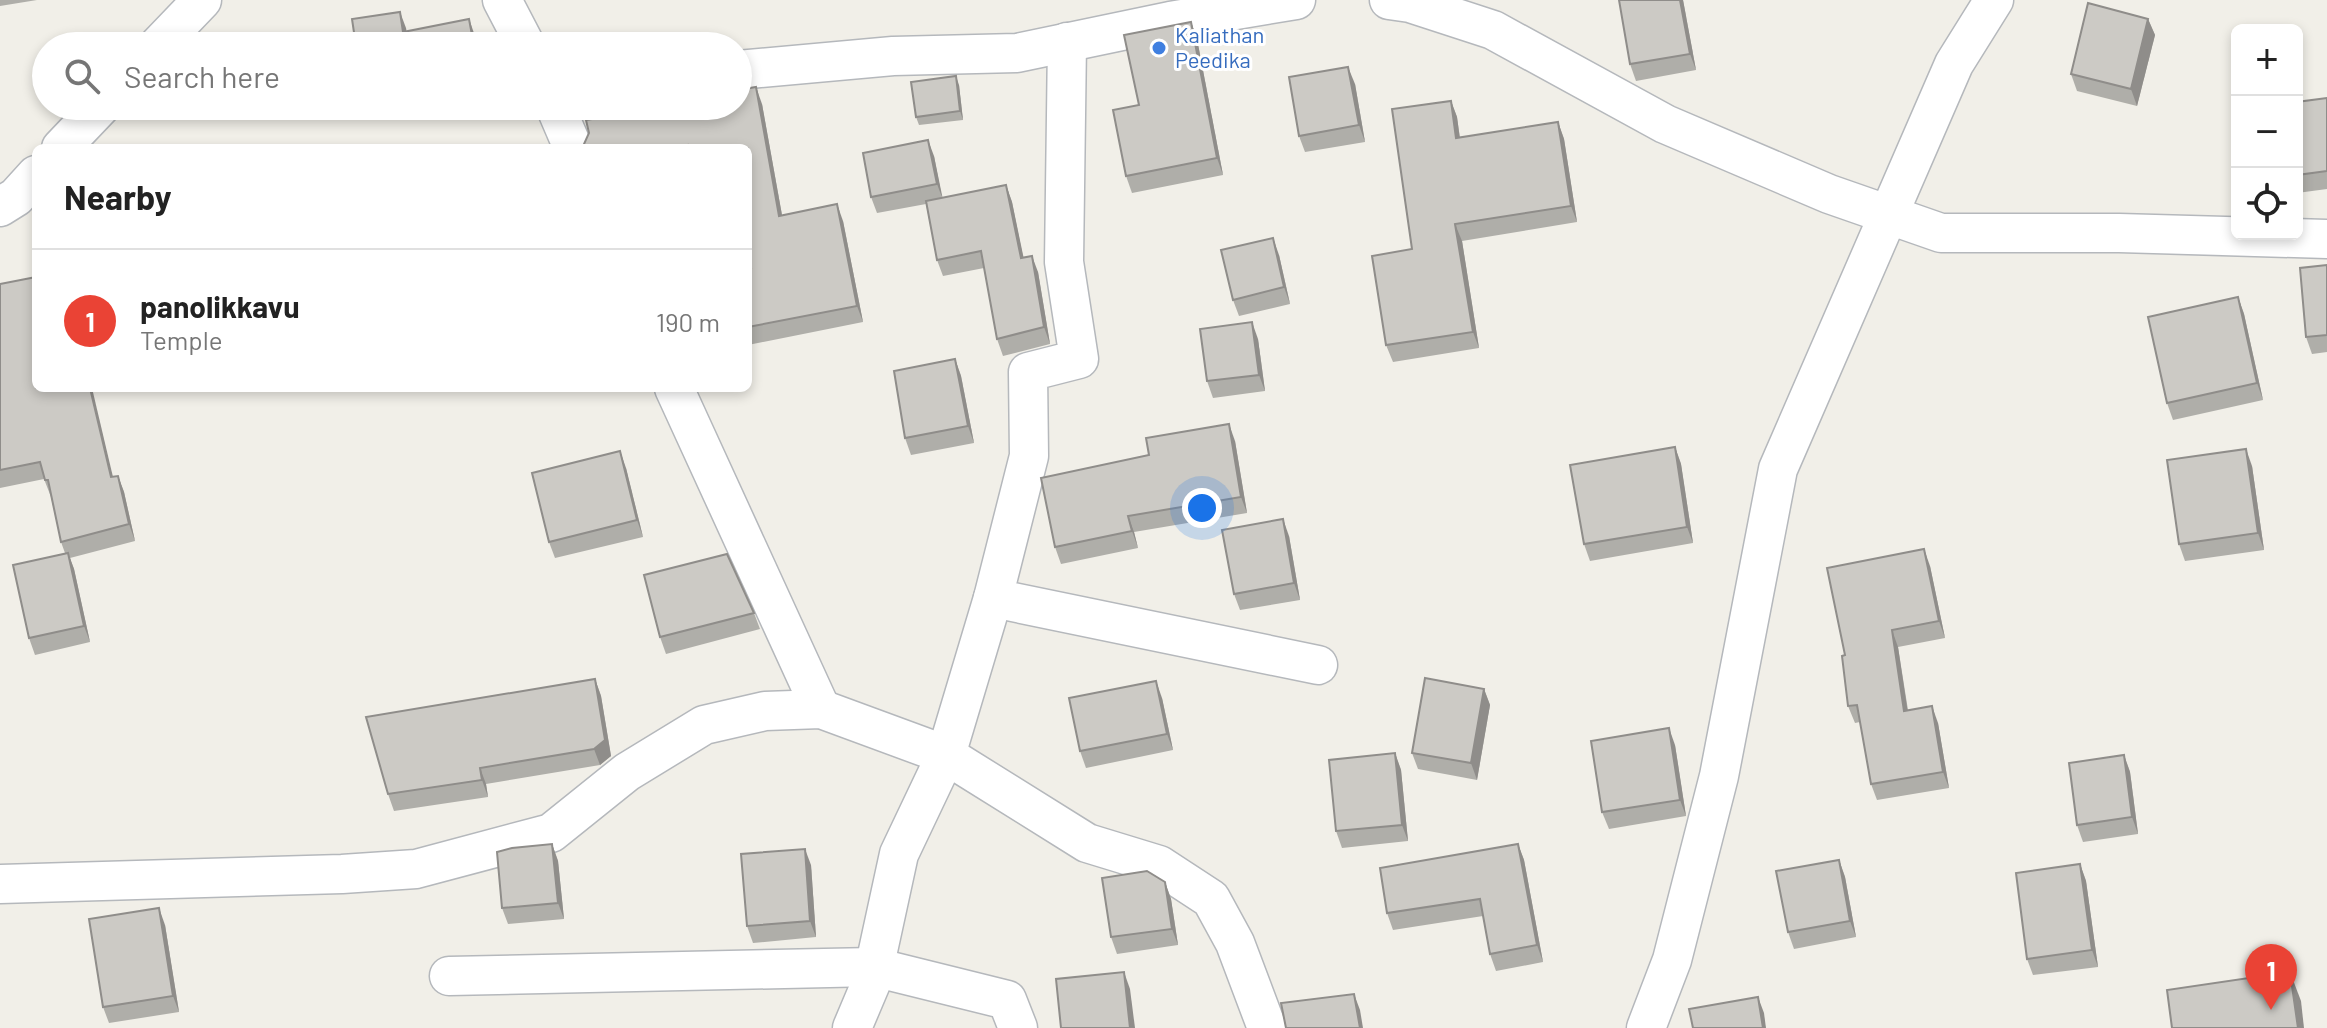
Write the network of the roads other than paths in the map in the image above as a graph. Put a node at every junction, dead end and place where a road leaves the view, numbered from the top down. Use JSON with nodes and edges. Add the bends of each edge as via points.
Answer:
{"nodes":[{"id":1,"x":202,"y":0,"type":"edge"},
{"id":2,"x":502,"y":0,"type":"edge"},
{"id":3,"x":1296,"y":0,"type":"edge"},
{"id":4,"x":1389,"y":0,"type":"edge"},
{"id":5,"x":1994,"y":0,"type":"edge"},
{"id":6,"x":1170,"y":11,"type":"edge"},
{"id":7,"x":171,"y":32,"type":"edge"},
{"id":8,"x":519,"y":32,"type":"edge"},
{"id":9,"x":1067,"y":42,"type":"junction"},
{"id":10,"x":752,"y":69,"type":"edge"},
{"id":11,"x":88,"y":120,"type":"edge"},
{"id":12,"x":561,"y":120,"type":"edge"},
{"id":13,"x":65,"y":144,"type":"edge"},
{"id":14,"x":571,"y":144,"type":"edge"},
{"id":15,"x":32,"y":179,"type":"edge"},
{"id":16,"x":0,"y":207,"type":"edge"},
{"id":17,"x":1889,"y":215,"type":"junction"},
{"id":18,"x":2327,"y":239,"type":"edge"},
{"id":19,"x":676,"y":392,"type":"edge"},
{"id":20,"x":993,"y":598,"type":"junction"},
{"id":21,"x":1318,"y":665,"type":"dead end"},
{"id":22,"x":821,"y":709,"type":"junction"},
{"id":23,"x":946,"y":755,"type":"junction"},
{"id":24,"x":0,"y":884,"type":"edge"},
{"id":25,"x":874,"y":967,"type":"junction"},
{"id":26,"x":449,"y":976,"type":"dead end"},
{"id":27,"x":852,"y":1028,"type":"edge"},
{"id":28,"x":1018,"y":1028,"type":"edge"},
{"id":29,"x":1267,"y":1028,"type":"edge"},
{"id":30,"x":1646,"y":1028,"type":"edge"}],
"edges":[{"from":1,"to":7,"type":"street"},
{"from":2,"to":8,"type":"street"},
{"from":3,"to":6,"type":"street"},
{"from":4,"to":17,"type":"street","via":[[1493,30],[1665,124]]},
{"from":5,"to":17,"type":"street","via":[[1954,64]]},
{"from":6,"to":9,"type":"street"},
{"from":9,"to":10,"type":"street","via":[[1017,53],[893,56]]},
{"from":9,"to":20,"type":"street","via":[[1064,262],[1079,359],[1028,372],[1029,456]]},
{"from":11,"to":13,"type":"street"},
{"from":12,"to":14,"type":"street"},
{"from":15,"to":16,"type":"street"},
{"from":17,"to":18,"type":"street","via":[[1941,233]]},
{"from":17,"to":30,"type":"street","via":[[1778,469],[1719,776],[1672,960]]},
{"from":19,"to":22,"type":"street"},
{"from":20,"to":21,"type":"street"},
{"from":20,"to":23,"type":"street"},
{"from":22,"to":23,"type":"street"},
{"from":22,"to":24,"type":"street","via":[[765,711],[704,725],[627,772],[551,833],[416,869]]},
{"from":23,"to":25,"type":"street","via":[[899,854]]},
{"from":23,"to":29,"type":"street","via":[[1087,843],[1159,865],[1211,899],[1235,943]]},
{"from":25,"to":26,"type":"street"},
{"from":25,"to":27,"type":"street"},
{"from":25,"to":28,"type":"street","via":[[1007,1000]]}]}
